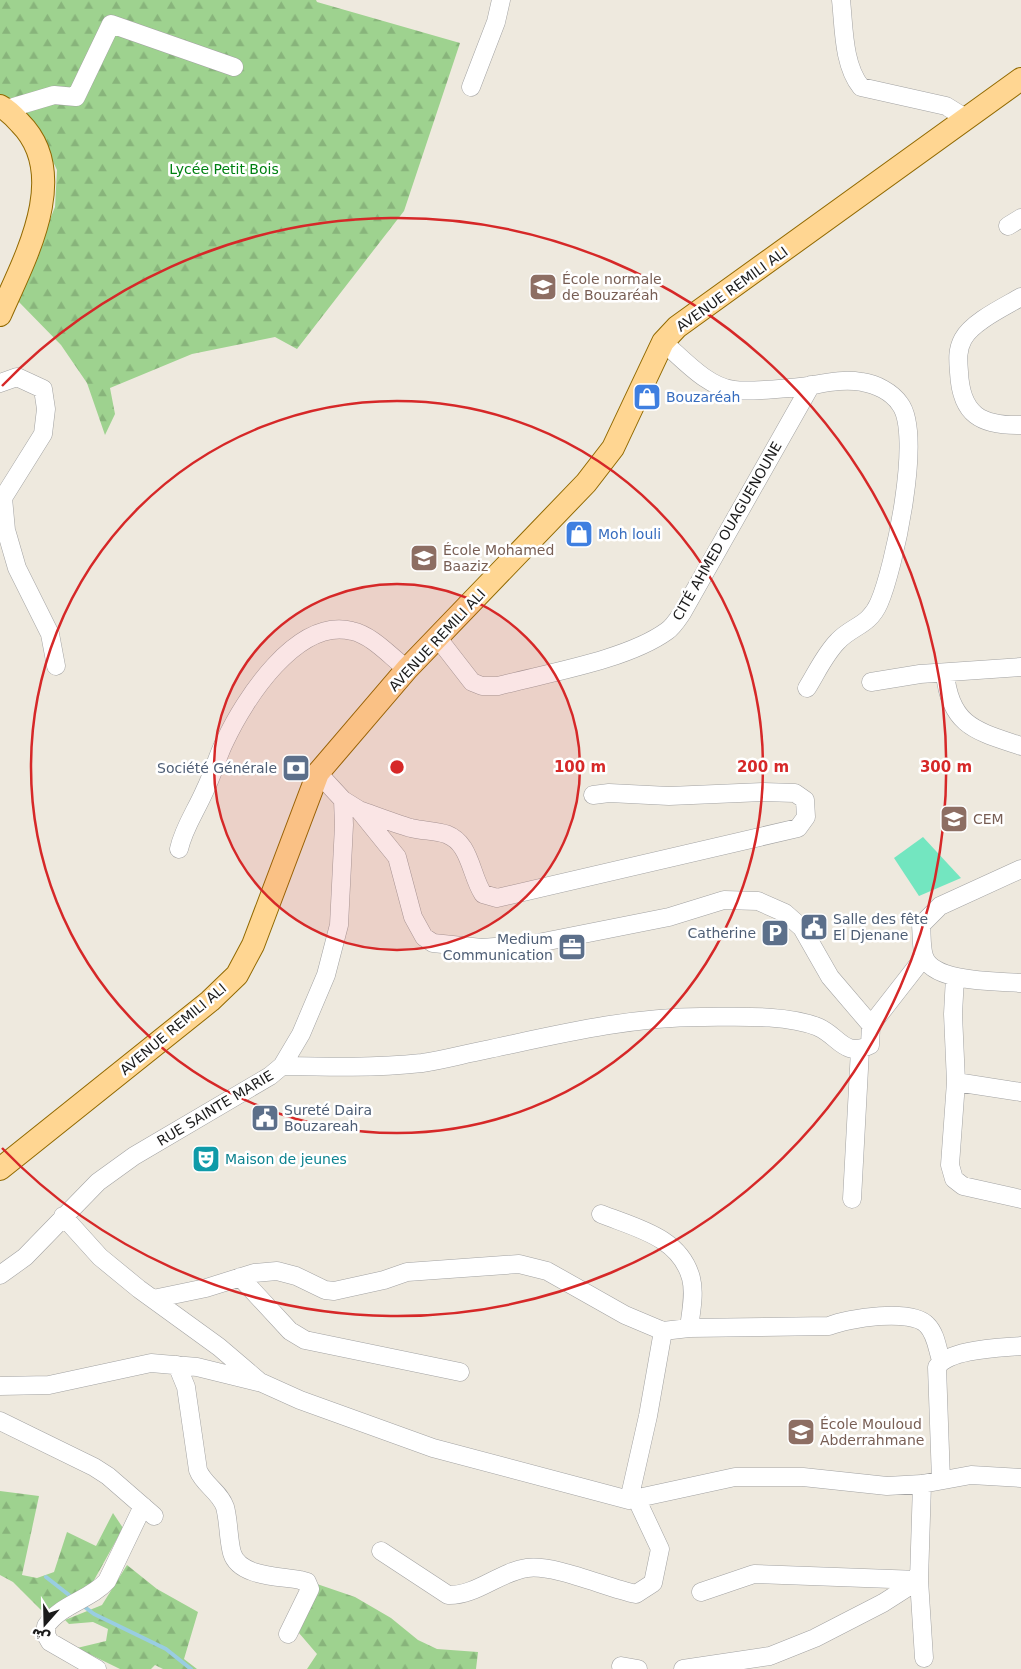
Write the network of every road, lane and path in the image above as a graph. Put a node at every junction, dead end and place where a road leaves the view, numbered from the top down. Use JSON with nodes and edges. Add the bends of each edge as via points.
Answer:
{"nodes":[{"id":1,"x":501,"y":0,"type":"edge"},
{"id":2,"x":841,"y":0,"type":"edge"},
{"id":3,"x":234,"y":67,"type":"dead end"},
{"id":4,"x":1021,"y":79,"type":"edge"},
{"id":5,"x":472,"y":87,"type":"dead end"},
{"id":6,"x":4,"y":108,"type":"edge"},
{"id":7,"x":968,"y":120,"type":"junction"},
{"id":8,"x":1021,"y":296,"type":"edge"},
{"id":9,"x":0,"y":315,"type":"edge"},
{"id":10,"x":663,"y":342,"type":"junction"},
{"id":11,"x":0,"y":383,"type":"edge"},
{"id":12,"x":811,"y":385,"type":"junction"},
{"id":13,"x":1021,"y":425,"type":"edge"},
{"id":14,"x":1,"y":503,"type":"edge"},
{"id":15,"x":437,"y":638,"type":"junction"},
{"id":16,"x":56,"y":666,"type":"dead end"},
{"id":17,"x":1021,"y":667,"type":"edge"},
{"id":18,"x":407,"y":670,"type":"junction"},
{"id":19,"x":945,"y":673,"type":"junction"},
{"id":20,"x":871,"y":682,"type":"dead end"},
{"id":21,"x":807,"y":688,"type":"dead end"},
{"id":22,"x":1021,"y":746,"type":"edge"},
{"id":23,"x":318,"y":773,"type":"junction"},
{"id":24,"x":593,"y":794,"type":"dead end"},
{"id":25,"x":343,"y":800,"type":"junction"},
{"id":26,"x":359,"y":810,"type":"junction"},
{"id":27,"x":179,"y":849,"type":"dead end"},
{"id":28,"x":1021,"y":869,"type":"edge"},
{"id":29,"x":924,"y":957,"type":"junction"},
{"id":30,"x":955,"y":977,"type":"junction"},
{"id":31,"x":1021,"y":983,"type":"edge"},
{"id":32,"x":871,"y":1025,"type":"junction"},
{"id":33,"x":860,"y":1050,"type":"junction"},
{"id":34,"x":282,"y":1066,"type":"junction"},
{"id":35,"x":956,"y":1082,"type":"junction"},
{"id":36,"x":1021,"y":1092,"type":"edge"},
{"id":37,"x":0,"y":1169,"type":"edge"},
{"id":38,"x":852,"y":1199,"type":"dead end"},
{"id":39,"x":1021,"y":1199,"type":"edge"},
{"id":40,"x":602,"y":1214,"type":"dead end"},
{"id":41,"x":63,"y":1216,"type":"junction"},
{"id":42,"x":0,"y":1275,"type":"edge"},
{"id":43,"x":240,"y":1277,"type":"junction"},
{"id":44,"x":153,"y":1299,"type":"junction"},
{"id":45,"x":689,"y":1328,"type":"junction"},
{"id":46,"x":663,"y":1331,"type":"junction"},
{"id":47,"x":1021,"y":1346,"type":"edge"},
{"id":48,"x":942,"y":1360,"type":"junction"},
{"id":49,"x":177,"y":1365,"type":"junction"},
{"id":50,"x":460,"y":1372,"type":"dead end"},
{"id":51,"x":260,"y":1382,"type":"junction"},
{"id":52,"x":0,"y":1386,"type":"edge"},
{"id":53,"x":0,"y":1421,"type":"edge"},
{"id":54,"x":1021,"y":1478,"type":"edge"},
{"id":55,"x":941,"y":1480,"type":"junction"},
{"id":56,"x":922,"y":1484,"type":"junction"},
{"id":57,"x":633,"y":1500,"type":"junction"},
{"id":58,"x":380,"y":1551,"type":"dead end"},
{"id":59,"x":918,"y":1580,"type":"junction"},
{"id":60,"x":701,"y":1592,"type":"dead end"},
{"id":61,"x":288,"y":1634,"type":"dead end"},
{"id":62,"x":924,"y":1658,"type":"dead end"},
{"id":63,"x":773,"y":1663,"type":"edge"},
{"id":64,"x":97,"y":1669,"type":"edge"},
{"id":65,"x":683,"y":1669,"type":"edge"}],
"edges":[{"from":1,"to":5,"type":"street"},
{"from":2,"to":7,"type":"street","via":[[848,57],[853,78],[861,87],[946,106]]},
{"from":3,"to":6,"type":"street","via":[[111,24],[76,97],[54,95]]},
{"from":4,"to":7,"type":"main road","name":"AVENUE REMILI ALI"},
{"from":6,"to":9,"type":"main road","via":[[27,129],[40,151],[45,178],[40,213]]},
{"from":7,"to":10,"type":"main road","name":"AVENUE REMILI ALI","via":[[677,327]]},
{"from":8,"to":13,"type":"street","via":[[971,328],[957,353],[959,383],[971,413],[1000,426]]},
{"from":10,"to":12,"type":"street","via":[[710,382],[733,390]]},
{"from":10,"to":15,"type":"main road","name":"AVENUE REMILI ALI","via":[[608,455],[586,483]]},
{"from":11,"to":14,"type":"street","via":[[17,377],[43,389],[46,409],[43,434]]},
{"from":12,"to":15,"type":"street","name":"CITÉ AHMED OUAGUENOUNE","via":[[682,613],[669,630],[614,656],[498,686],[472,682]]},
{"from":12,"to":21,"type":"street","via":[[839,380],[863,382],[885,390],[901,405],[909,432],[909,465],[903,506],[879,604],[864,624],[839,639]]},
{"from":14,"to":16,"type":"street","via":[[17,568],[50,634]]},
{"from":15,"to":18,"type":"main road","name":"AVENUE REMILI ALI"},
{"from":17,"to":19,"type":"street"},
{"from":18,"to":23,"type":"main road","name":"AVENUE REMILI ALI"},
{"from":18,"to":27,"type":"street","via":[[366,637],[351,630],[312,636],[292,650],[276,663],[256,688],[225,740],[206,790],[184,830]]},
{"from":19,"to":20,"type":"street","via":[[896,676]]},
{"from":19,"to":22,"type":"street","via":[[950,703],[966,724]]},
{"from":23,"to":25,"type":"street"},
{"from":23,"to":37,"type":"main road","name":"AVENUE REMILI ALI","via":[[253,945],[237,975],[202,1007]]},
{"from":24,"to":26,"type":"street","via":[[795,793],[804,800],[806,817],[798,828],[498,898],[483,894],[456,838],[443,831],[412,828]]},
{"from":25,"to":26,"type":"street"},
{"from":25,"to":34,"type":"street","name":"RUE SAINTE MARIE","via":[[339,925],[326,975],[301,1034]]},
{"from":26,"to":32,"type":"street","via":[[397,857],[413,917],[424,937],[432,943],[482,948],[533,944],[669,917],[724,900],[758,901],[785,913],[802,928],[830,976]]},
{"from":28,"to":29,"type":"street","via":[[940,906],[921,925]]},
{"from":29,"to":30,"type":"street","via":[[933,969]]},
{"from":29,"to":32,"type":"street"},
{"from":30,"to":31,"type":"street"},
{"from":30,"to":35,"type":"street"},
{"from":32,"to":33,"type":"street","via":[[870,1045]]},
{"from":33,"to":34,"type":"street","via":[[850,1049],[820,1028],[803,1022],[700,1017],[649,1019],[423,1063],[360,1068]]},
{"from":33,"to":38,"type":"street"},
{"from":34,"to":41,"type":"street","name":"RUE SAINTE MARIE","via":[[255,1086],[134,1156],[98,1182]]},
{"from":35,"to":36,"type":"street"},
{"from":35,"to":39,"type":"street","via":[[950,1165],[954,1179],[963,1186]]},
{"from":40,"to":45,"type":"street","via":[[652,1234],[671,1245],[685,1262],[692,1279]]},
{"from":41,"to":42,"type":"street","name":"RUE SAINTE MARIE","via":[[25,1256]]},
{"from":41,"to":44,"type":"street","via":[[100,1257]]},
{"from":43,"to":44,"type":"street"},
{"from":43,"to":46,"type":"street","via":[[277,1271],[334,1291],[407,1272],[519,1264],[547,1271],[625,1315]]},
{"from":43,"to":50,"type":"street","via":[[290,1331],[305,1340]]},
{"from":44,"to":51,"type":"street"},
{"from":45,"to":46,"type":"street"},
{"from":45,"to":48,"type":"street","via":[[830,1326],[850,1319],[909,1317],[926,1323],[933,1332]]},
{"from":46,"to":57,"type":"street"},
{"from":47,"to":48,"type":"street","via":[[977,1351]]},
{"from":48,"to":55,"type":"street","via":[[937,1367]]},
{"from":49,"to":51,"type":"street"},
{"from":49,"to":52,"type":"street","via":[[151,1363],[49,1385]]},
{"from":49,"to":61,"type":"street","via":[[186,1387],[198,1470],[225,1506],[233,1554],[239,1564],[251,1571],[308,1582],[310,1588]]},
{"from":51,"to":57,"type":"street","via":[[300,1400],[433,1448]]},
{"from":53,"to":64,"type":"street","via":[[108,1476],[148,1511],[101,1588],[63,1609],[46,1626],[50,1642]]},
{"from":54,"to":55,"type":"street","via":[[971,1475]]},
{"from":55,"to":56,"type":"street"},
{"from":56,"to":57,"type":"street","via":[[887,1486],[766,1476],[735,1477],[665,1489]]},
{"from":56,"to":59,"type":"street"},
{"from":57,"to":58,"type":"street","via":[[660,1549],[653,1583],[636,1594],[558,1571],[529,1567],[512,1571],[460,1596],[448,1595]]},
{"from":59,"to":60,"type":"street","via":[[754,1574]]},
{"from":59,"to":62,"type":"street"},
{"from":59,"to":63,"type":"street","via":[[883,1603]]},
{"from":63,"to":65,"type":"street"}]}
